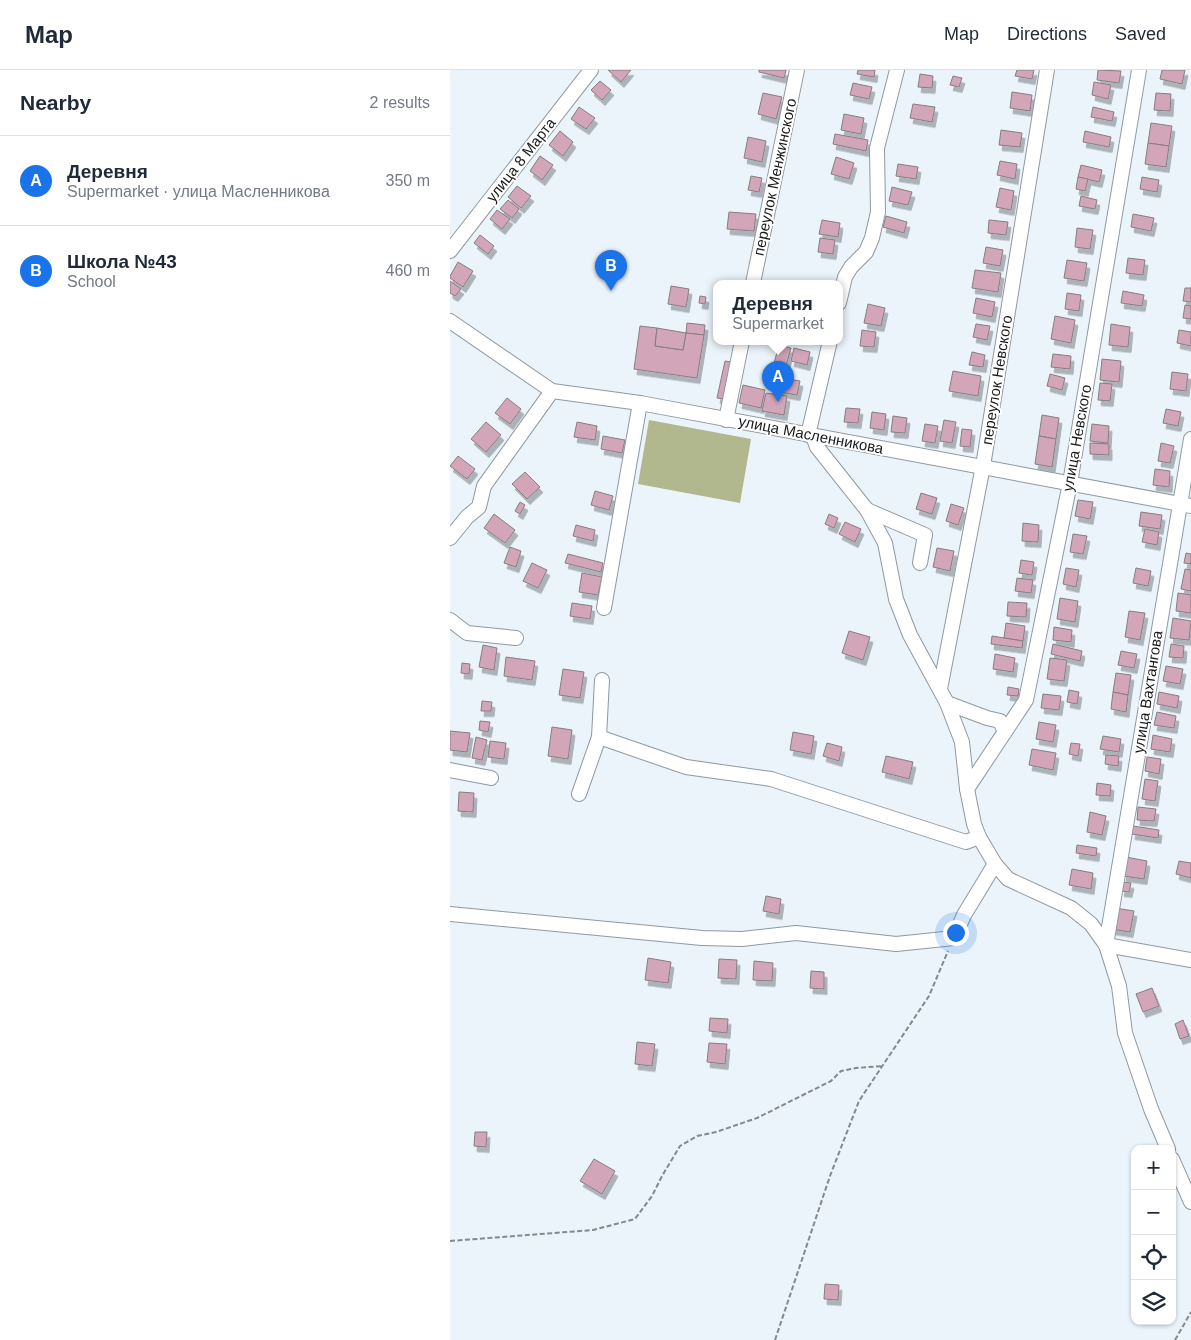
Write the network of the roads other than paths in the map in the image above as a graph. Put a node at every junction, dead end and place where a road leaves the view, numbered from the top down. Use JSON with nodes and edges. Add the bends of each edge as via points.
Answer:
{"nodes":[{"id":1,"x":591,"y":70,"type":"edge"},
{"id":2,"x":797,"y":70,"type":"edge"},
{"id":3,"x":897,"y":70,"type":"edge"},
{"id":4,"x":1047,"y":70,"type":"edge"},
{"id":5,"x":1140,"y":70,"type":"edge"},
{"id":6,"x":450,"y":251,"type":"edge"},
{"id":7,"x":754,"y":280,"type":"edge"},
{"id":8,"x":843,"y":286,"type":"edge"},
{"id":9,"x":450,"y":321,"type":"edge"},
{"id":10,"x":741,"y":345,"type":"edge"},
{"id":11,"x":829,"y":345,"type":"edge"},
{"id":12,"x":552,"y":392,"type":"junction"},
{"id":13,"x":640,"y":404,"type":"junction"},
{"id":14,"x":726,"y":420,"type":"junction"},
{"id":15,"x":810,"y":435,"type":"junction"},
{"id":16,"x":1191,"y":439,"type":"edge"},
{"id":17,"x":983,"y":466,"type":"junction"},
{"id":18,"x":1070,"y":483,"type":"junction"},
{"id":19,"x":1185,"y":505,"type":"edge"},
{"id":20,"x":867,"y":510,"type":"junction"},
{"id":21,"x":450,"y":538,"type":"edge"},
{"id":22,"x":920,"y":563,"type":"dead end"},
{"id":23,"x":604,"y":608,"type":"dead end"},
{"id":24,"x":450,"y":620,"type":"edge"},
{"id":25,"x":516,"y":638,"type":"dead end"},
{"id":26,"x":602,"y":680,"type":"dead end"},
{"id":27,"x":940,"y":689,"type":"junction"},
{"id":28,"x":947,"y":703,"type":"junction"},
{"id":29,"x":1005,"y":732,"type":"junction"},
{"id":30,"x":599,"y":737,"type":"junction"},
{"id":31,"x":450,"y":770,"type":"edge"},
{"id":32,"x":492,"y":778,"type":"dead end"},
{"id":33,"x":967,"y":789,"type":"junction"},
{"id":34,"x":580,"y":794,"type":"dead end"},
{"id":35,"x":979,"y":837,"type":"junction"},
{"id":36,"x":995,"y":864,"type":"junction"},
{"id":37,"x":450,"y":914,"type":"edge"},
{"id":38,"x":1106,"y":945,"type":"junction"},
{"id":39,"x":1191,"y":960,"type":"edge"},
{"id":40,"x":1166,"y":1145,"type":"edge"},
{"id":41,"x":1176,"y":1168,"type":"edge"},
{"id":42,"x":1191,"y":1202,"type":"edge"}],
"edges":[{"from":1,"to":6,"type":"street","name":"улица 8 Марта"},
{"from":2,"to":7,"type":"street","name":"переулок Менжинского"},
{"from":3,"to":8,"type":"street","via":[[878,148],[878,212],[872,238],[866,252],[851,267]]},
{"from":4,"to":17,"type":"street","name":"переулок Невского"},
{"from":5,"to":18,"type":"street","name":"улица Невского"},
{"from":9,"to":12,"type":"street","name":"улица Масленникова"},
{"from":10,"to":14,"type":"street"},
{"from":11,"to":15,"type":"street"},
{"from":12,"to":13,"type":"street","name":"улица Масленникова"},
{"from":12,"to":21,"type":"street","via":[[484,486],[479,506]]},
{"from":13,"to":14,"type":"street","name":"улица Масленникова"},
{"from":13,"to":23,"type":"street"},
{"from":14,"to":15,"type":"street","name":"улица Масленникова"},
{"from":15,"to":17,"type":"street","name":"улица Масленникова"},
{"from":15,"to":20,"type":"street"},
{"from":16,"to":19,"type":"street","name":"улица Вахтангова"},
{"from":17,"to":18,"type":"street","name":"улица Масленникова"},
{"from":17,"to":27,"type":"street","name":"переулок Невского"},
{"from":18,"to":19,"type":"street","name":"улица Масленникова"},
{"from":18,"to":29,"type":"street","name":"улица Невского","via":[[1026,700]]},
{"from":19,"to":38,"type":"street","name":"улица Вахтангова"},
{"from":20,"to":22,"type":"street","via":[[925,535]]},
{"from":20,"to":27,"type":"street","via":[[885,543],[896,599],[910,635]]},
{"from":24,"to":25,"type":"street","via":[[467,633]]},
{"from":26,"to":30,"type":"street"},
{"from":27,"to":28,"type":"street"},
{"from":28,"to":29,"type":"street","via":[[1000,721]]},
{"from":28,"to":33,"type":"street","via":[[962,742]]},
{"from":29,"to":33,"type":"street","name":"улица Невского"},
{"from":30,"to":34,"type":"street"},
{"from":30,"to":35,"type":"street","via":[[686,767],[771,779],[966,842]]},
{"from":31,"to":32,"type":"street"},
{"from":33,"to":35,"type":"street"},
{"from":35,"to":36,"type":"street"},
{"from":36,"to":37,"type":"street","via":[[954,938],[896,944],[796,933],[742,939],[702,938]]},
{"from":36,"to":38,"type":"street","via":[[1008,879],[1071,908],[1091,924]]},
{"from":38,"to":39,"type":"street"},
{"from":38,"to":40,"type":"street","via":[[1119,986],[1125,1033]]},
{"from":41,"to":42,"type":"street"}]}
